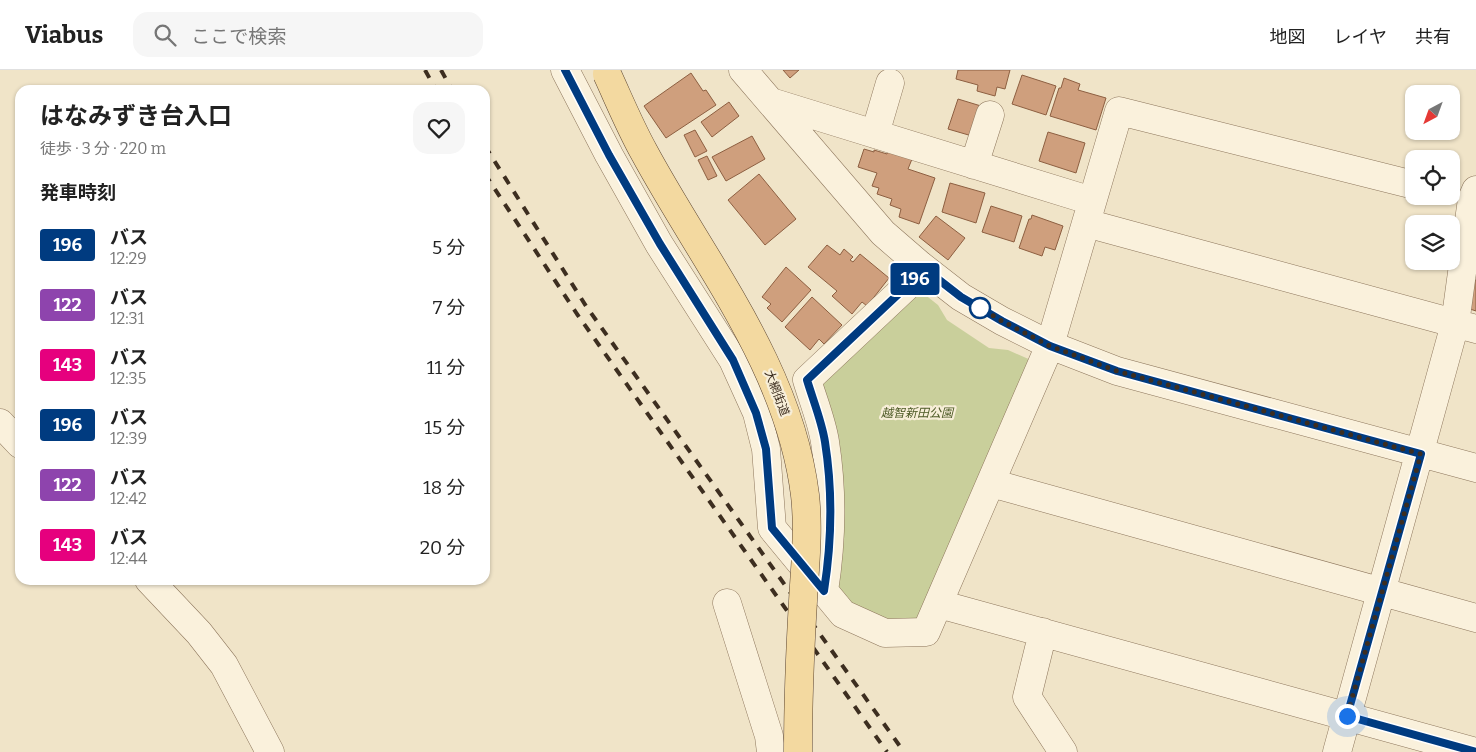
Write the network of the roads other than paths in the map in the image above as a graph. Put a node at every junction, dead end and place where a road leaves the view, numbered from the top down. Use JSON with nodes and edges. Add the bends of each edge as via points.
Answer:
{"nodes":[{"id":1,"x":565,"y":70,"type":"edge"},
{"id":2,"x":743,"y":70,"type":"edge"},
{"id":3,"x":607,"y":74,"type":"dead end"},
{"id":4,"x":890,"y":83,"type":"dead end"},
{"id":5,"x":771,"y":102,"type":"junction"},
{"id":6,"x":990,"y":115,"type":"dead end"},
{"id":7,"x":875,"y":134,"type":"junction"},
{"id":8,"x":974,"y":165,"type":"junction"},
{"id":9,"x":1405,"y":183,"type":"edge"},
{"id":10,"x":1466,"y":195,"type":"edge"},
{"id":11,"x":1089,"y":212,"type":"junction"},
{"id":12,"x":925,"y":269,"type":"junction"},
{"id":13,"x":1466,"y":326,"type":"edge"},
{"id":14,"x":1050,"y":346,"type":"junction"},
{"id":15,"x":0,"y":422,"type":"edge"},
{"id":16,"x":15,"y":438,"type":"edge"},
{"id":17,"x":1421,"y":454,"type":"junction"},
{"id":18,"x":1476,"y":468,"type":"edge"},
{"id":19,"x":990,"y":483,"type":"junction"},
{"id":20,"x":154,"y":585,"type":"edge"},
{"id":21,"x":824,"y":591,"type":"junction"},
{"id":22,"x":1382,"y":592,"type":"junction"},
{"id":23,"x":727,"y":604,"type":"dead end"},
{"id":24,"x":939,"y":604,"type":"junction"},
{"id":25,"x":1476,"y":618,"type":"edge"},
{"id":26,"x":1043,"y":632,"type":"junction"},
{"id":27,"x":1347,"y":716,"type":"junction"},
{"id":28,"x":270,"y":752,"type":"edge"},
{"id":29,"x":771,"y":752,"type":"edge"},
{"id":30,"x":798,"y":752,"type":"edge"},
{"id":31,"x":1063,"y":752,"type":"edge"},
{"id":32,"x":1338,"y":752,"type":"edge"},
{"id":33,"x":1476,"y":752,"type":"edge"}],
"edges":[{"from":1,"to":21,"type":"street","via":[[660,244],[733,360],[756,413],[766,449],[772,528]]},
{"from":2,"to":5,"type":"street"},
{"from":3,"to":30,"type":"main road","name":"大網街道","bridge":true,"via":[[644,152],[738,309],[764,360],[784,408],[796,450],[805,495],[807,534]]},
{"from":4,"to":7,"type":"street"},
{"from":5,"to":7,"type":"street"},
{"from":5,"to":12,"type":"street","via":[[883,233]]},
{"from":6,"to":8,"type":"street"},
{"from":7,"to":8,"type":"street"},
{"from":8,"to":11,"type":"street"},
{"from":9,"to":11,"type":"street","via":[[1119,111]]},
{"from":10,"to":13,"type":"street"},
{"from":11,"to":13,"type":"street"},
{"from":11,"to":14,"type":"street"},
{"from":12,"to":14,"type":"street","via":[[969,302]]},
{"from":12,"to":21,"type":"street","via":[[807,380],[825,441],[831,494],[832,528]]},
{"from":13,"to":17,"type":"street"},
{"from":14,"to":17,"type":"street","via":[[1117,371]]},
{"from":14,"to":19,"type":"street"},
{"from":15,"to":16,"type":"street"},
{"from":17,"to":18,"type":"street"},
{"from":17,"to":22,"type":"street"},
{"from":19,"to":22,"type":"street"},
{"from":19,"to":24,"type":"street"},
{"from":20,"to":28,"type":"street","via":[[224,665]]},
{"from":21,"to":24,"type":"street","via":[[843,614],[885,633],[926,632]]},
{"from":22,"to":25,"type":"street"},
{"from":22,"to":27,"type":"street"},
{"from":23,"to":29,"type":"street","via":[[770,736]]},
{"from":24,"to":26,"type":"street"},
{"from":26,"to":27,"type":"street"},
{"from":26,"to":31,"type":"street","via":[[1027,697]]},
{"from":27,"to":32,"type":"street"},
{"from":27,"to":33,"type":"street"}]}
